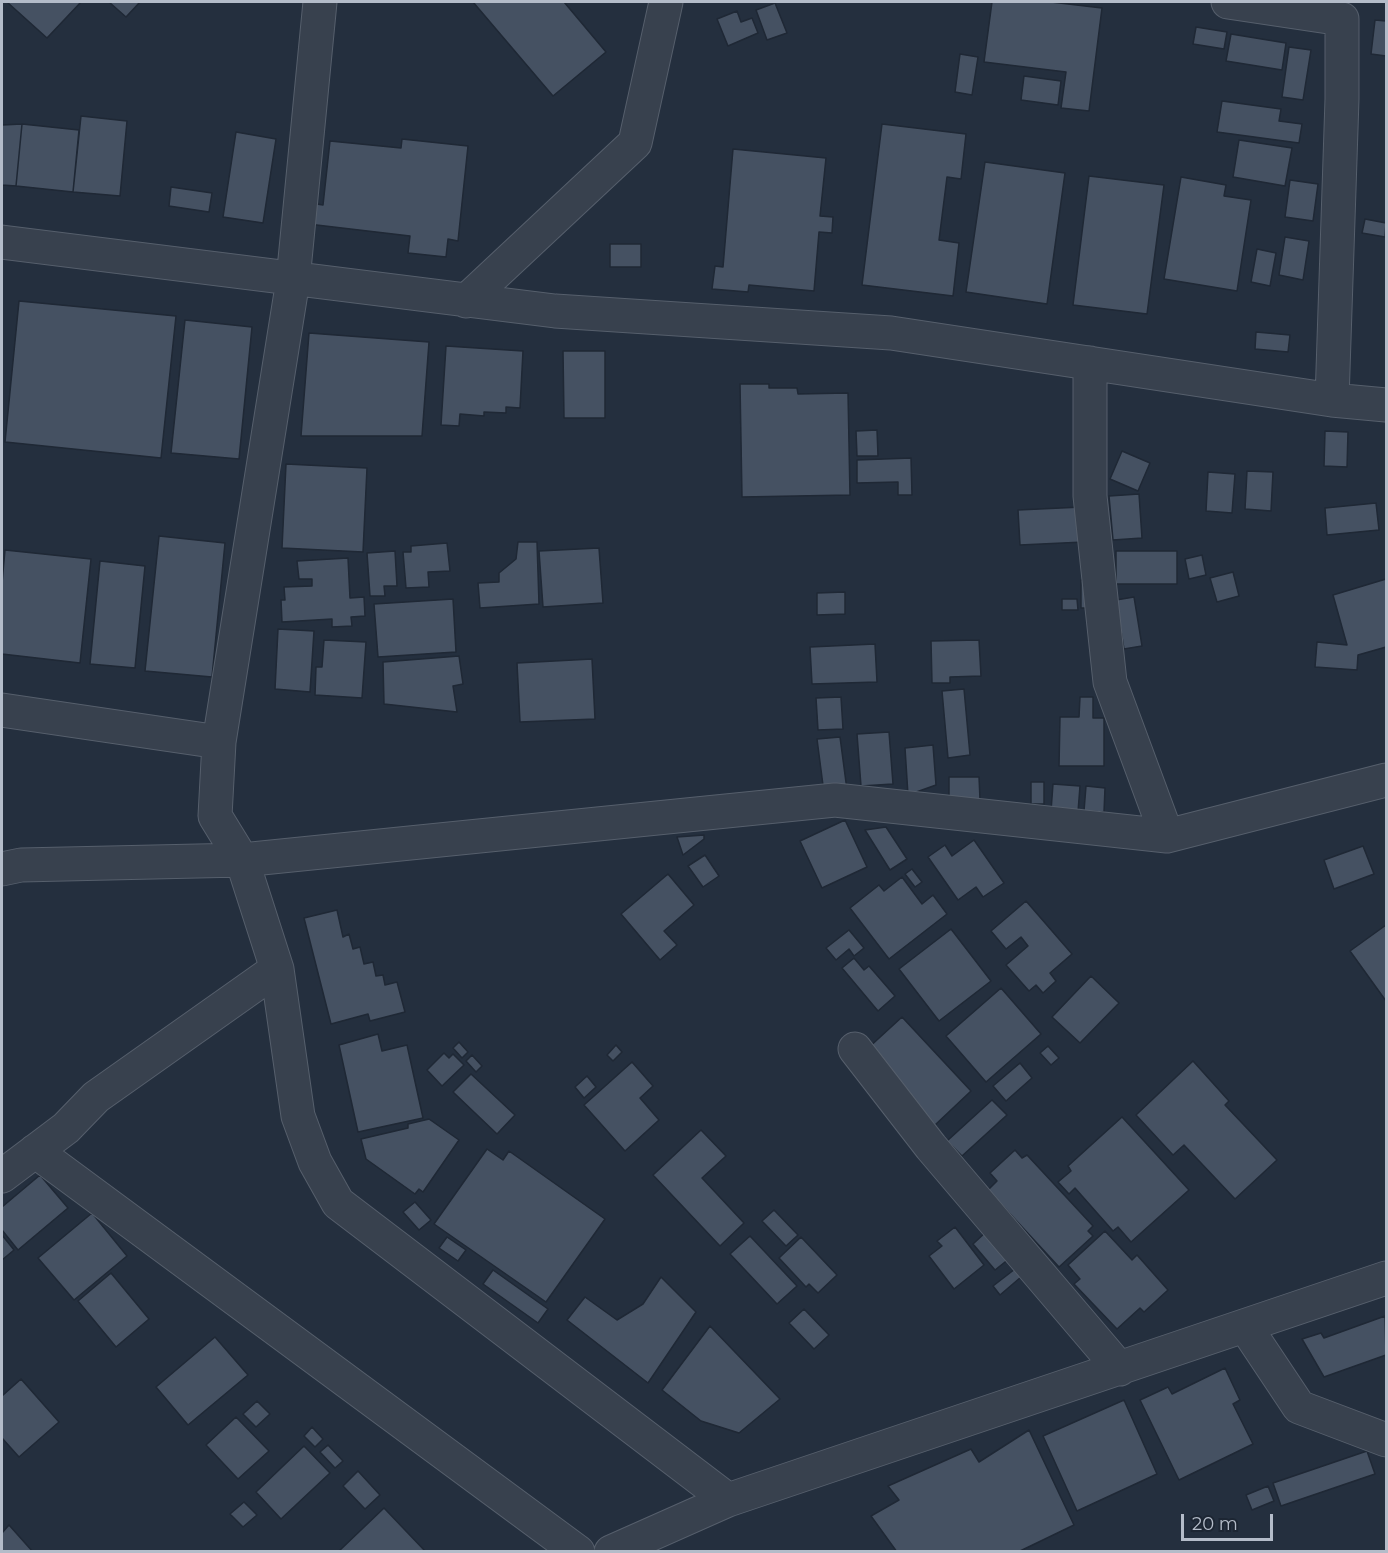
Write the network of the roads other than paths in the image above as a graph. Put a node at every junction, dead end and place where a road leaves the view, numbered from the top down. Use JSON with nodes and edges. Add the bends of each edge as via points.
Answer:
{"nodes":[{"id":1,"x":320,"y":2,"type":"edge"},
{"id":2,"x":666,"y":2,"type":"edge"},
{"id":3,"x":1228,"y":2,"type":"edge"},
{"id":4,"x":1343,"y":10,"type":"edge"},
{"id":5,"x":2,"y":242,"type":"edge"},
{"id":6,"x":292,"y":280,"type":"junction"},
{"id":7,"x":466,"y":300,"type":"junction"},
{"id":8,"x":1090,"y":363,"type":"junction"},
{"id":9,"x":1332,"y":400,"type":"junction"},
{"id":10,"x":1386,"y":405,"type":"edge"},
{"id":11,"x":2,"y":710,"type":"edge"},
{"id":12,"x":219,"y":742,"type":"junction"},
{"id":13,"x":1386,"y":780,"type":"edge"},
{"id":14,"x":1167,"y":836,"type":"junction"},
{"id":15,"x":242,"y":860,"type":"junction"},
{"id":16,"x":2,"y":869,"type":"edge"},
{"id":17,"x":277,"y":969,"type":"junction"},
{"id":18,"x":855,"y":1048,"type":"dead end"},
{"id":19,"x":35,"y":1151,"type":"junction"},
{"id":20,"x":2,"y":1176,"type":"edge"},
{"id":21,"x":1386,"y":1278,"type":"edge"},
{"id":22,"x":1245,"y":1326,"type":"junction"},
{"id":23,"x":1120,"y":1369,"type":"junction"},
{"id":24,"x":1386,"y":1440,"type":"edge"},
{"id":25,"x":728,"y":1500,"type":"junction"},
{"id":26,"x":653,"y":1545,"type":"edge"},
{"id":27,"x":578,"y":1551,"type":"edge"},
{"id":28,"x":611,"y":1551,"type":"edge"}],
"edges":[{"from":1,"to":6,"type":"street"},
{"from":2,"to":7,"type":"street","via":[[635,143]]},
{"from":3,"to":4,"type":"street"},
{"from":4,"to":9,"type":"street"},
{"from":5,"to":6,"type":"street"},
{"from":6,"to":7,"type":"street"},
{"from":6,"to":12,"type":"street"},
{"from":7,"to":8,"type":"street","via":[[555,311],[891,333]]},
{"from":8,"to":9,"type":"street"},
{"from":8,"to":14,"type":"street","via":[[1090,496],[1110,682]]},
{"from":9,"to":10,"type":"street"},
{"from":11,"to":12,"type":"street"},
{"from":12,"to":15,"type":"street","via":[[215,816]]},
{"from":13,"to":14,"type":"street"},
{"from":14,"to":15,"type":"street","via":[[835,800]]},
{"from":15,"to":16,"type":"street","via":[[21,865]]},
{"from":15,"to":17,"type":"street"},
{"from":17,"to":19,"type":"street","via":[[96,1097],[66,1128]]},
{"from":17,"to":25,"type":"street","via":[[298,1116],[315,1162],[338,1203]]},
{"from":18,"to":23,"type":"street","via":[[931,1147]]},
{"from":19,"to":20,"type":"street"},
{"from":19,"to":27,"type":"street"},
{"from":21,"to":22,"type":"street"},
{"from":22,"to":23,"type":"street"},
{"from":22,"to":24,"type":"street","via":[[1299,1407]]},
{"from":23,"to":25,"type":"street"},
{"from":25,"to":26,"type":"street"},
{"from":26,"to":28,"type":"street"}]}
